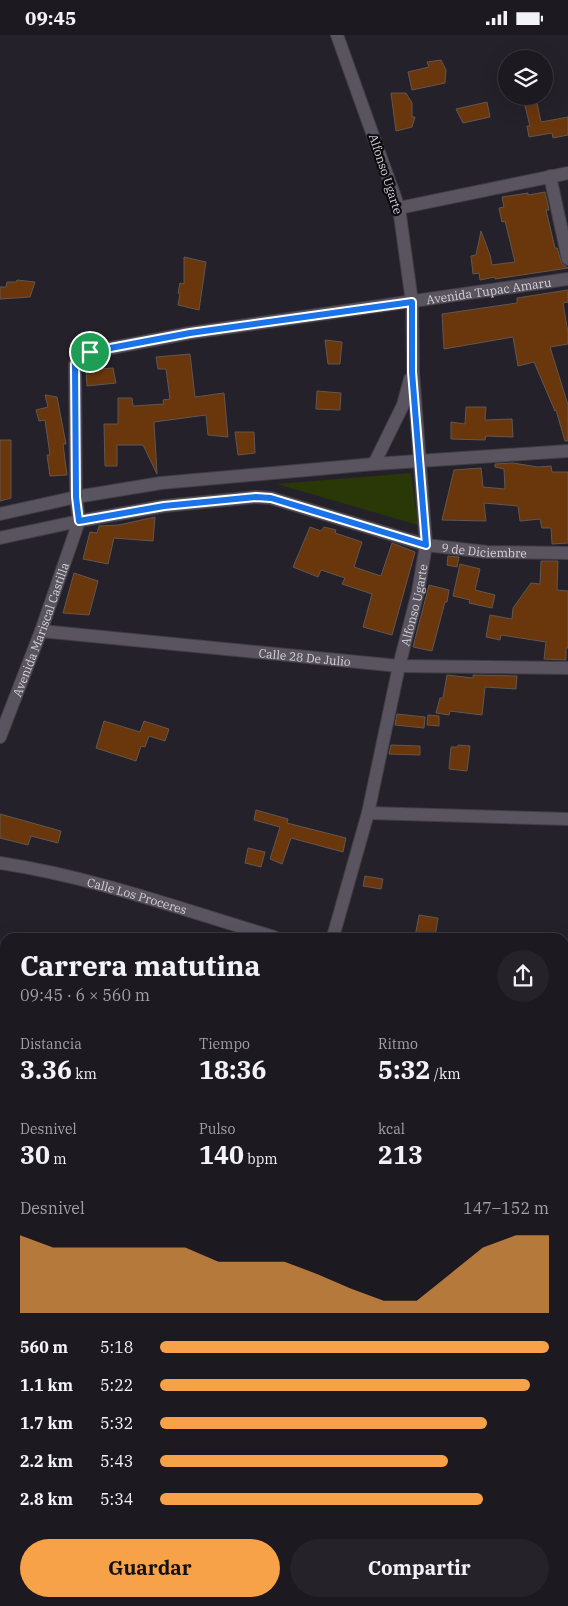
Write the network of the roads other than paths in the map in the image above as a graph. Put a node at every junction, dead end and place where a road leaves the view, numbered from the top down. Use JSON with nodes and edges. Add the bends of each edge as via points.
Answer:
{"nodes":[{"id":1,"x":337,"y":35,"type":"edge"},
{"id":2,"x":568,"y":173,"type":"edge"},
{"id":3,"x":550,"y":176,"type":"junction"},
{"id":4,"x":399,"y":208,"type":"junction"},
{"id":5,"x":568,"y":259,"type":"edge"},
{"id":6,"x":568,"y":279,"type":"edge"},
{"id":7,"x":412,"y":302,"type":"junction"},
{"id":8,"x":412,"y":372,"type":"junction"},
{"id":9,"x":568,"y":451,"type":"edge"},
{"id":10,"x":420,"y":462,"type":"junction"},
{"id":11,"x":374,"y":464,"type":"junction"},
{"id":12,"x":76,"y":497,"type":"junction"},
{"id":13,"x":0,"y":514,"type":"edge"},
{"id":14,"x":79,"y":521,"type":"junction"},
{"id":15,"x":0,"y":538,"type":"edge"},
{"id":16,"x":426,"y":545,"type":"junction"},
{"id":17,"x":568,"y":553,"type":"edge"},
{"id":18,"x":42,"y":631,"type":"junction"},
{"id":19,"x":399,"y":666,"type":"junction"},
{"id":20,"x":568,"y":668,"type":"edge"},
{"id":21,"x":0,"y":737,"type":"edge"},
{"id":22,"x":368,"y":813,"type":"junction"},
{"id":23,"x":568,"y":819,"type":"edge"},
{"id":24,"x":0,"y":863,"type":"edge"},
{"id":25,"x":261,"y":933,"type":"edge"},
{"id":26,"x":334,"y":933,"type":"edge"}],
"edges":[{"from":1,"to":4,"type":"street","name":"Alfonso Ugarte"},
{"from":2,"to":3,"type":"street"},
{"from":3,"to":4,"type":"street"},
{"from":3,"to":5,"type":"street"},
{"from":4,"to":7,"type":"street","name":"Alfonso Ugarte"},
{"from":6,"to":7,"type":"street","name":"Avenida Tupac Amaru"},
{"from":7,"to":8,"type":"street","name":"Alfonso Ugarte"},
{"from":7,"to":12,"type":"street","name":"Avenida Tupac Amaru","via":[[190,333],[84,353],[75,364]]},
{"from":8,"to":10,"type":"street","name":"Alfonso Ugarte"},
{"from":8,"to":11,"type":"street","via":[[403,405]]},
{"from":9,"to":10,"type":"street"},
{"from":10,"to":11,"type":"street"},
{"from":10,"to":16,"type":"street","name":"Alfonso Ugarte"},
{"from":11,"to":12,"type":"street","via":[[161,483]]},
{"from":12,"to":13,"type":"street"},
{"from":12,"to":14,"type":"street"},
{"from":14,"to":15,"type":"street","name":"9 de Diciembre"},
{"from":14,"to":16,"type":"street","name":"9 de Diciembre","via":[[164,506],[271,498]]},
{"from":14,"to":18,"type":"street","name":"Avenida Mariscal Castilla"},
{"from":16,"to":17,"type":"street","name":"9 de Diciembre","via":[[487,552]]},
{"from":16,"to":19,"type":"street","name":"Alfonso Ugarte"},
{"from":18,"to":19,"type":"street","name":"Calle 28 De Julio"},
{"from":18,"to":21,"type":"street","name":"Avenida Mariscal Castilla"},
{"from":19,"to":20,"type":"street","name":"Calle 28 De Julio"},
{"from":19,"to":22,"type":"street","name":"Alfonso Ugarte"},
{"from":22,"to":23,"type":"street"},
{"from":22,"to":26,"type":"street","name":"Alfonso Ugarte"},
{"from":24,"to":25,"type":"street","name":"Calle Los Proceres","via":[[41,869]]}]}
